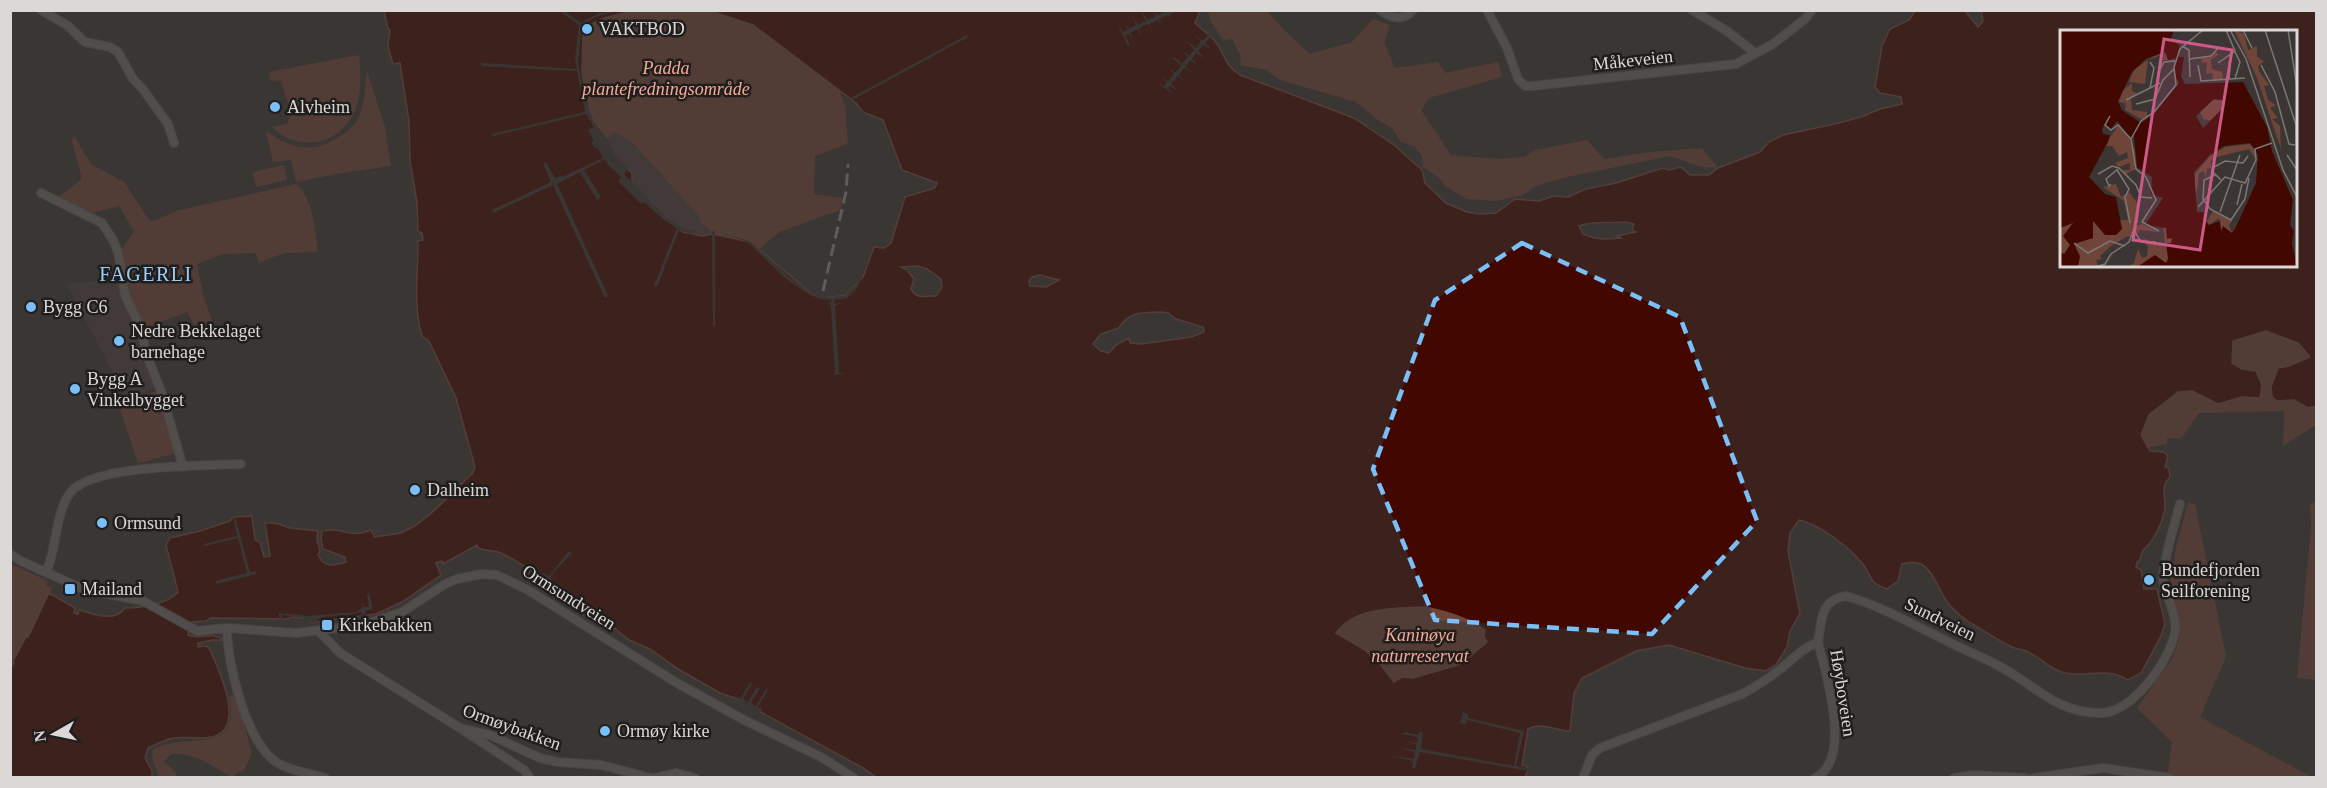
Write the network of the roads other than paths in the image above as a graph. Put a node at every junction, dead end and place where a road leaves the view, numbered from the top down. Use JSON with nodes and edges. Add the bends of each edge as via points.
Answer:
{"nodes":[{"id":1,"x":41,"y":10,"type":"edge"},
{"id":2,"x":1380,"y":10,"type":"edge"},
{"id":3,"x":1413,"y":10,"type":"edge"},
{"id":4,"x":1487,"y":10,"type":"edge"},
{"id":5,"x":1692,"y":10,"type":"edge"},
{"id":6,"x":1812,"y":10,"type":"edge"},
{"id":7,"x":1755,"y":53,"type":"junction"},
{"id":8,"x":174,"y":143,"type":"dead end"},
{"id":9,"x":41,"y":194,"type":"dead end"},
{"id":10,"x":241,"y":464,"type":"dead end"},
{"id":11,"x":183,"y":467,"type":"junction"},
{"id":12,"x":2180,"y":504,"type":"dead end"},
{"id":13,"x":10,"y":554,"type":"edge"},
{"id":14,"x":46,"y":572,"type":"junction"},
{"id":15,"x":227,"y":628,"type":"junction"},
{"id":16,"x":319,"y":631,"type":"junction"},
{"id":17,"x":1818,"y":642,"type":"junction"},
{"id":18,"x":460,"y":728,"type":"junction"},
{"id":19,"x":325,"y":777,"type":"edge"},
{"id":20,"x":530,"y":777,"type":"edge"},
{"id":21,"x":653,"y":777,"type":"edge"},
{"id":22,"x":695,"y":777,"type":"edge"},
{"id":23,"x":854,"y":777,"type":"edge"},
{"id":24,"x":1582,"y":777,"type":"edge"},
{"id":25,"x":1815,"y":777,"type":"edge"},
{"id":26,"x":1954,"y":777,"type":"edge"},
{"id":27,"x":2026,"y":777,"type":"edge"},
{"id":28,"x":2032,"y":777,"type":"edge"},
{"id":29,"x":2170,"y":777,"type":"edge"}],
"edges":[{"from":1,"to":8,"type":"street","via":[[85,42],[115,49],[168,124]]},
{"from":2,"to":3,"type":"street","via":[[1398,18]]},
{"from":4,"to":7,"type":"street","name":"Måkeveien","via":[[1518,79],[1525,86],[1720,68]]},
{"from":5,"to":7,"type":"street"},
{"from":6,"to":7,"type":"street","name":"Måkeveien","via":[[1773,44]]},
{"from":9,"to":11,"type":"street","via":[[102,223],[113,240],[125,295],[141,331]]},
{"from":10,"to":11,"type":"street"},
{"from":11,"to":14,"type":"street","via":[[123,470],[74,488],[64,504]]},
{"from":12,"to":17,"type":"street","name":"Sundveien","via":[[2163,576],[2175,632],[2167,653],[2146,685],[2114,711],[2096,713],[2063,706],[1990,661],[1846,596],[1830,602],[1822,612]]},
{"from":13,"to":14,"type":"street","name":"Ormsundveien"},
{"from":14,"to":15,"type":"street","name":"Ormsundveien","via":[[89,591],[149,604],[189,629]]},
{"from":15,"to":16,"type":"street","name":"Ormsundveien"},
{"from":15,"to":19,"type":"street","via":[[242,706],[253,735],[277,762]]},
{"from":16,"to":18,"type":"street","name":"Ormøybakken","via":[[340,653]]},
{"from":16,"to":23,"type":"street","name":"Ormsundveien","via":[[377,621],[402,612],[457,579],[497,575],[528,590],[677,683]]},
{"from":17,"to":24,"type":"street","via":[[1799,651],[1775,674],[1742,694],[1600,748],[1592,754]]},
{"from":17,"to":25,"type":"street","name":"Høyboveien","via":[[1836,737],[1830,764]]},
{"from":18,"to":20,"type":"street"},
{"from":18,"to":21,"type":"street","name":"Ormøybakken","via":[[490,735],[540,758],[600,765]]},
{"from":21,"to":22,"type":"street","name":"Ormøybakken","via":[[676,773]]},
{"from":26,"to":27,"type":"street"},
{"from":28,"to":29,"type":"street","via":[[2103,768]]}]}
